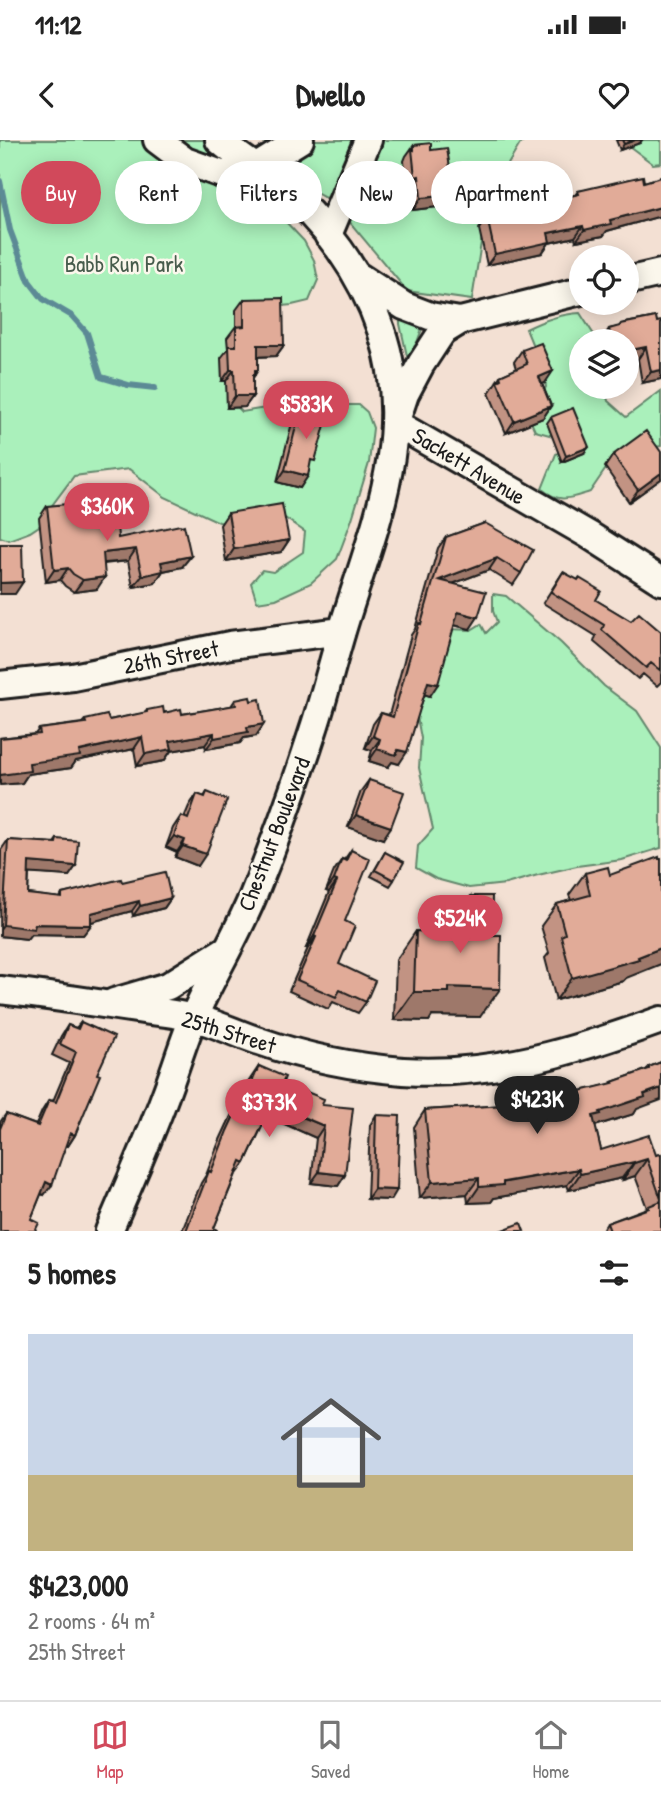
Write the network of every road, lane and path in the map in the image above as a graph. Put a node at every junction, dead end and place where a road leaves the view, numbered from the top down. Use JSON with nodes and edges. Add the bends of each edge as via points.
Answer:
{"nodes":[{"id":1,"x":157,"y":140,"type":"edge"},
{"id":2,"x":219,"y":140,"type":"edge"},
{"id":3,"x":300,"y":140,"type":"edge"},
{"id":4,"x":368,"y":140,"type":"edge"},
{"id":5,"x":246,"y":161,"type":"edge"},
{"id":6,"x":259,"y":161,"type":"edge"},
{"id":7,"x":216,"y":172,"type":"edge"},
{"id":8,"x":318,"y":224,"type":"edge"},
{"id":9,"x":328,"y":235,"type":"junction"},
{"id":10,"x":661,"y":273,"type":"edge"},
{"id":11,"x":357,"y":276,"type":"junction"},
{"id":12,"x":639,"y":278,"type":"edge"},
{"id":13,"x":569,"y":294,"type":"edge"},
{"id":14,"x":460,"y":321,"type":"junction"},
{"id":15,"x":395,"y":423,"type":"junction"},
{"id":16,"x":661,"y":581,"type":"edge"},
{"id":17,"x":342,"y":631,"type":"junction"},
{"id":18,"x":0,"y":685,"type":"edge"},
{"id":19,"x":228,"y":948,"type":"junction"},
{"id":20,"x":0,"y":990,"type":"edge"},
{"id":21,"x":105,"y":1004,"type":"junction"},
{"id":22,"x":194,"y":1018,"type":"junction"},
{"id":23,"x":661,"y":1020,"type":"edge"},
{"id":24,"x":109,"y":1231,"type":"edge"}],
"edges":[{"from":1,"to":7,"type":"street","via":[[185,161]]},
{"from":2,"to":5,"type":"street","name":"Sackett Avenue"},
{"from":3,"to":6,"type":"street"},
{"from":4,"to":9,"type":"street"},
{"from":8,"to":9,"type":"street","name":"Sackett Avenue"},
{"from":9,"to":11,"type":"street","name":"Sackett Avenue"},
{"from":10,"to":12,"type":"street"},
{"from":11,"to":14,"type":"street","via":[[404,306]]},
{"from":11,"to":15,"type":"street","name":"Sackett Avenue","via":[[384,340]]},
{"from":13,"to":14,"type":"street"},
{"from":14,"to":15,"type":"street","via":[[442,332],[432,347],[405,394]]},
{"from":15,"to":16,"type":"street","name":"Sackett Avenue"},
{"from":15,"to":17,"type":"street","name":"Chestnut Boulevard","via":[[391,465],[376,524]]},
{"from":17,"to":18,"type":"street","name":"26th Street","via":[[230,645],[73,677]]},
{"from":17,"to":19,"type":"street","name":"Chestnut Boulevard","via":[[286,812]]},
{"from":19,"to":21,"type":"street","via":[[168,986]]},
{"from":19,"to":22,"type":"street","name":"Chestnut Boulevard"},
{"from":20,"to":21,"type":"street","name":"25th Street"},
{"from":21,"to":22,"type":"street","name":"25th Street"},
{"from":22,"to":23,"type":"street","name":"25th Street","via":[[315,1058],[406,1071],[456,1071],[544,1058]]},
{"from":22,"to":24,"type":"street","name":"Chestnut Boulevard"}]}
